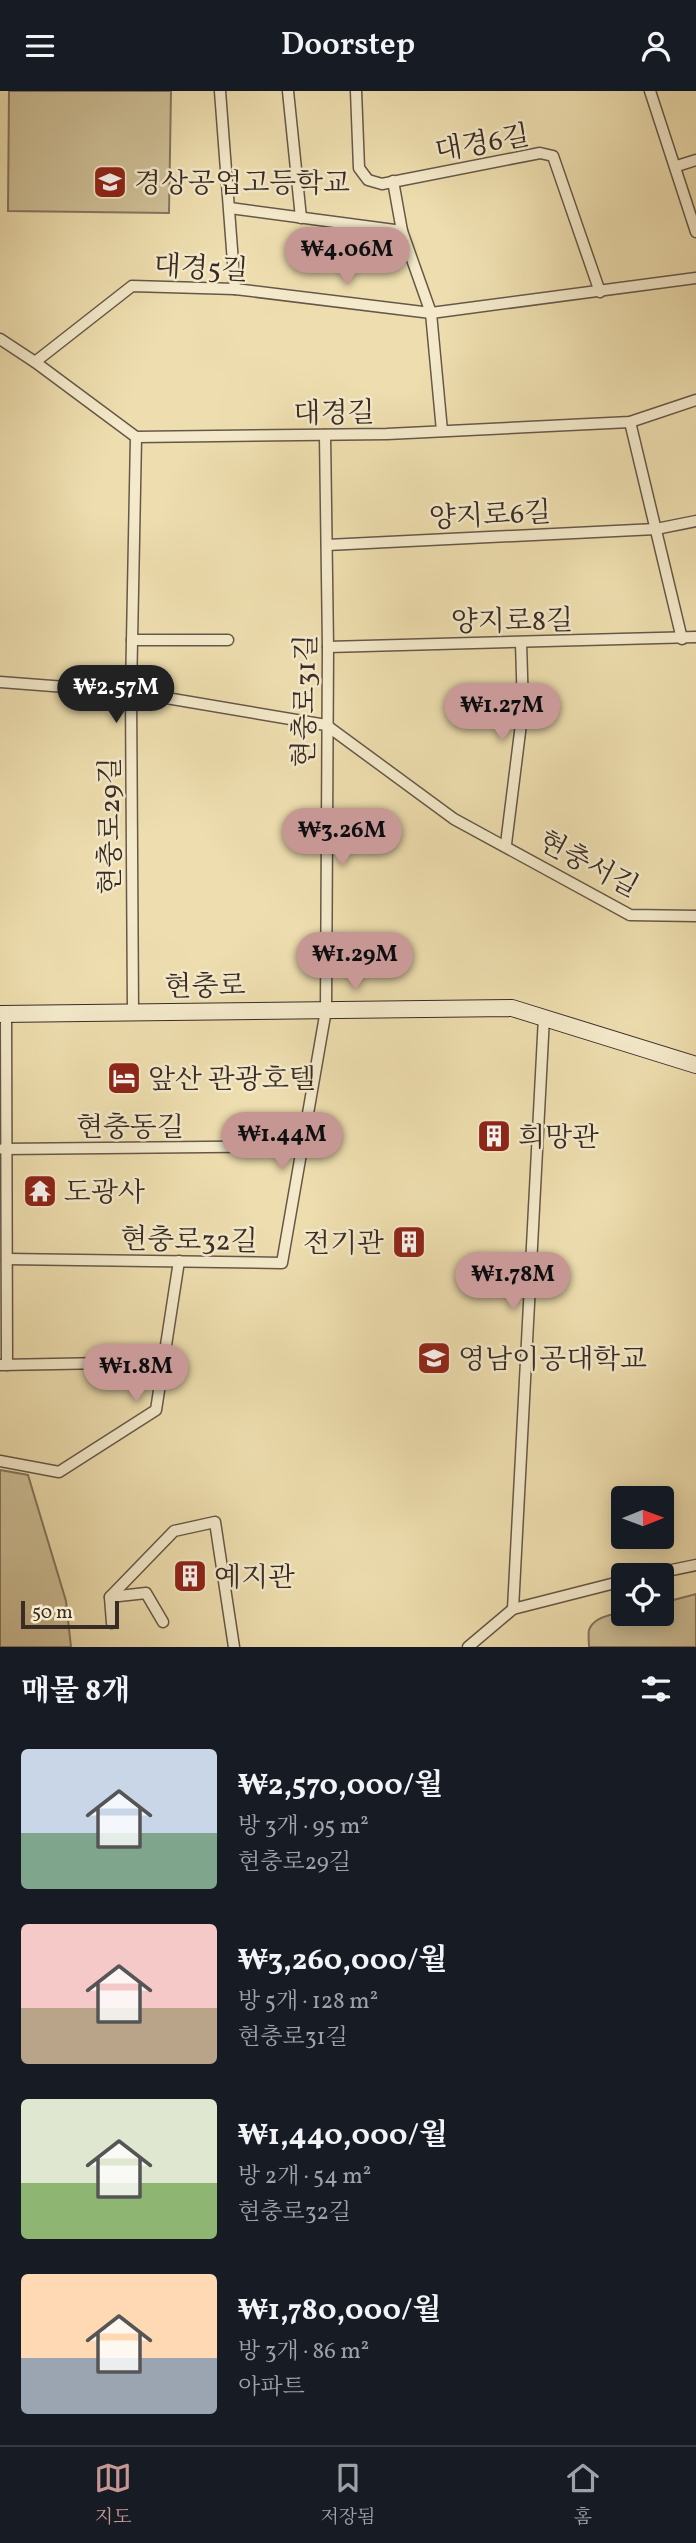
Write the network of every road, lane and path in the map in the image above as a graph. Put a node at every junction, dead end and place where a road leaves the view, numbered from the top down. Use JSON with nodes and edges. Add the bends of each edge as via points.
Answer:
{"nodes":[{"id":1,"x":220,"y":91,"type":"edge"},
{"id":2,"x":288,"y":91,"type":"edge"},
{"id":3,"x":356,"y":91,"type":"edge"},
{"id":4,"x":650,"y":91,"type":"edge"},
{"id":5,"x":696,"y":160,"type":"edge"},
{"id":6,"x":677,"y":166,"type":"junction"},
{"id":7,"x":393,"y":181,"type":"junction"},
{"id":8,"x":230,"y":208,"type":"junction"},
{"id":9,"x":301,"y":218,"type":"junction"},
{"id":10,"x":402,"y":232,"type":"junction"},
{"id":11,"x":696,"y":232,"type":"edge"},
{"id":12,"x":696,"y":278,"type":"edge"},
{"id":13,"x":235,"y":289,"type":"junction"},
{"id":14,"x":600,"y":292,"type":"junction"},
{"id":15,"x":431,"y":313,"type":"junction"},
{"id":16,"x":0,"y":339,"type":"edge"},
{"id":17,"x":35,"y":362,"type":"junction"},
{"id":18,"x":696,"y":400,"type":"edge"},
{"id":19,"x":630,"y":422,"type":"junction"},
{"id":20,"x":442,"y":431,"type":"junction"},
{"id":21,"x":325,"y":435,"type":"junction"},
{"id":22,"x":136,"y":437,"type":"junction"},
{"id":23,"x":696,"y":521,"type":"edge"},
{"id":24,"x":656,"y":529,"type":"junction"},
{"id":25,"x":327,"y":545,"type":"junction"},
{"id":26,"x":696,"y":637,"type":"edge"},
{"id":27,"x":682,"y":639,"type":"junction"},
{"id":28,"x":132,"y":640,"type":"junction"},
{"id":29,"x":228,"y":640,"type":"dead end"},
{"id":30,"x":521,"y":643,"type":"junction"},
{"id":31,"x":328,"y":647,"type":"junction"},
{"id":32,"x":0,"y":682,"type":"edge"},
{"id":33,"x":131,"y":692,"type":"junction"},
{"id":34,"x":326,"y":725,"type":"junction"},
{"id":35,"x":506,"y":844,"type":"junction"},
{"id":36,"x":696,"y":916,"type":"edge"},
{"id":37,"x":326,"y":1010,"type":"junction"},
{"id":38,"x":132,"y":1012,"type":"junction"},
{"id":39,"x":3,"y":1014,"type":"edge"},
{"id":40,"x":544,"y":1017,"type":"junction"},
{"id":41,"x":696,"y":1065,"type":"edge"},
{"id":42,"x":303,"y":1146,"type":"junction"},
{"id":43,"x":4,"y":1149,"type":"edge"},
{"id":44,"x":7,"y":1259,"type":"junction"},
{"id":45,"x":179,"y":1261,"type":"junction"},
{"id":46,"x":163,"y":1362,"type":"junction"},
{"id":47,"x":4,"y":1365,"type":"edge"},
{"id":48,"x":0,"y":1461,"type":"edge"},
{"id":49,"x":696,"y":1565,"type":"edge"},
{"id":50,"x":674,"y":1570,"type":"edge"},
{"id":51,"x":611,"y":1584,"type":"edge"},
{"id":52,"x":110,"y":1597,"type":"junction"},
{"id":53,"x":513,"y":1609,"type":"junction"},
{"id":54,"x":163,"y":1622,"type":"dead end"},
{"id":55,"x":112,"y":1623,"type":"dead end"},
{"id":56,"x":234,"y":1647,"type":"edge"},
{"id":57,"x":468,"y":1647,"type":"edge"}],
"edges":[{"from":1,"to":8,"type":"street"},
{"from":2,"to":9,"type":"street"},
{"from":3,"to":7,"type":"street","name":"대경6길","via":[[359,168],[368,180]]},
{"from":4,"to":6,"type":"street"},
{"from":5,"to":6,"type":"street"},
{"from":6,"to":11,"type":"street"},
{"from":7,"to":10,"type":"street"},
{"from":7,"to":14,"type":"street","name":"대경6길","via":[[540,153],[553,156]]},
{"from":8,"to":9,"type":"street"},
{"from":8,"to":13,"type":"street"},
{"from":9,"to":10,"type":"street"},
{"from":10,"to":15,"type":"street"},
{"from":12,"to":14,"type":"street","name":"대경5길"},
{"from":13,"to":15,"type":"street","name":"대경5길"},
{"from":13,"to":17,"type":"street","name":"대경5길","via":[[132,286]]},
{"from":14,"to":15,"type":"street","name":"대경5길"},
{"from":15,"to":20,"type":"street"},
{"from":16,"to":17,"type":"street"},
{"from":17,"to":22,"type":"street"},
{"from":18,"to":19,"type":"street","name":"대경길"},
{"from":19,"to":20,"type":"street","name":"대경길"},
{"from":19,"to":24,"type":"street"},
{"from":20,"to":21,"type":"street","name":"대경길"},
{"from":21,"to":22,"type":"street","name":"대경길"},
{"from":21,"to":25,"type":"street","name":"현충로31길"},
{"from":22,"to":28,"type":"street","name":"현충로29길"},
{"from":23,"to":24,"type":"street","name":"양지로6길"},
{"from":24,"to":25,"type":"street","name":"양지로6길"},
{"from":24,"to":27,"type":"street"},
{"from":25,"to":31,"type":"street","name":"현충로31길"},
{"from":26,"to":27,"type":"street","name":"양지로8길"},
{"from":27,"to":30,"type":"street","name":"양지로8길"},
{"from":28,"to":29,"type":"street"},
{"from":28,"to":33,"type":"street","name":"현충로29길"},
{"from":30,"to":31,"type":"street","name":"양지로8길"},
{"from":30,"to":35,"type":"street","name":"현충서길","via":[[523,708]]},
{"from":31,"to":34,"type":"street","name":"현충로31길"},
{"from":32,"to":33,"type":"street","name":"현충서길"},
{"from":33,"to":34,"type":"street","name":"현충서길"},
{"from":33,"to":38,"type":"street","name":"현충로29길"},
{"from":34,"to":35,"type":"street","name":"현충서길","via":[[436,807]]},
{"from":34,"to":37,"type":"street","name":"현충로31길"},
{"from":35,"to":36,"type":"street","name":"현충서길","via":[[630,915]]},
{"from":37,"to":38,"type":"main road","name":"현충로"},
{"from":37,"to":40,"type":"main road","name":"현충로","via":[[512,1008]]},
{"from":37,"to":42,"type":"street","name":"현충로32길"},
{"from":38,"to":39,"type":"main road","name":"현충로"},
{"from":39,"to":43,"type":"street"},
{"from":40,"to":41,"type":"main road","name":"현충로"},
{"from":40,"to":53,"type":"street"},
{"from":42,"to":43,"type":"street","name":"현충동길"},
{"from":42,"to":45,"type":"street","name":"현충로32길","via":[[282,1263]]},
{"from":43,"to":44,"type":"street"},
{"from":44,"to":45,"type":"street","name":"현충로32길"},
{"from":44,"to":47,"type":"street"},
{"from":45,"to":46,"type":"street"},
{"from":46,"to":47,"type":"street"},
{"from":46,"to":48,"type":"street","via":[[156,1410],[59,1472]]},
{"from":49,"to":50,"type":"street"},
{"from":51,"to":53,"type":"street"},
{"from":52,"to":54,"type":"street","via":[[146,1593]]},
{"from":52,"to":55,"type":"street"},
{"from":52,"to":56,"type":"street","via":[[174,1531],[215,1522]]},
{"from":53,"to":57,"type":"street"}]}
